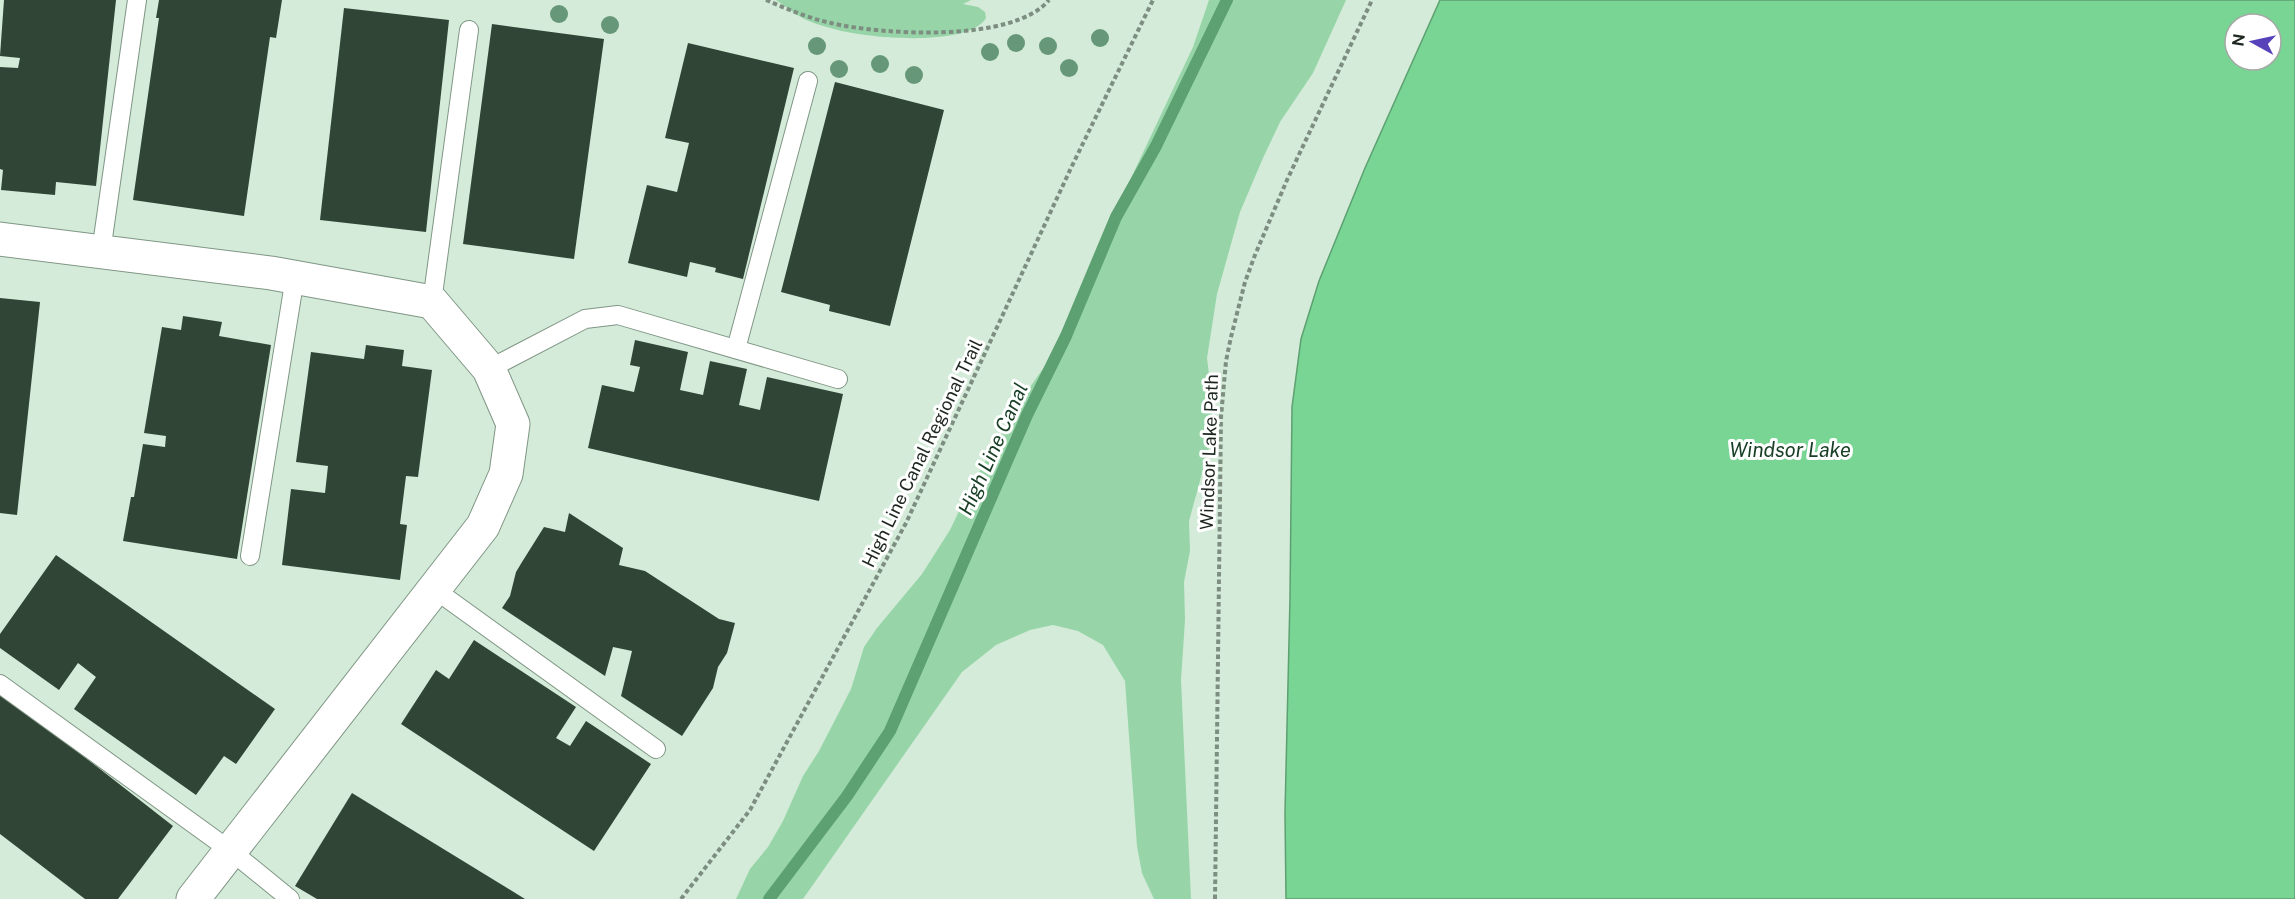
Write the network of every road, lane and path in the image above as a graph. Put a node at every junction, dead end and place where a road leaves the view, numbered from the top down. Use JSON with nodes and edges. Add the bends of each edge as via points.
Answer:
{"nodes":[{"id":1,"x":137,"y":0,"type":"edge"},
{"id":2,"x":766,"y":0,"type":"edge"},
{"id":3,"x":1049,"y":0,"type":"edge"},
{"id":4,"x":1153,"y":0,"type":"edge"},
{"id":5,"x":1372,"y":0,"type":"edge"},
{"id":6,"x":469,"y":30,"type":"dead end"},
{"id":7,"x":808,"y":81,"type":"dead end"},
{"id":8,"x":0,"y":239,"type":"edge"},
{"id":9,"x":101,"y":252,"type":"junction"},
{"id":10,"x":295,"y":277,"type":"junction"},
{"id":11,"x":432,"y":302,"type":"junction"},
{"id":12,"x":736,"y":349,"type":"junction"},
{"id":13,"x":489,"y":369,"type":"junction"},
{"id":14,"x":838,"y":378,"type":"dead end"},
{"id":15,"x":250,"y":556,"type":"dead end"},
{"id":16,"x":434,"y":589,"type":"junction"},
{"id":17,"x":0,"y":684,"type":"edge"},
{"id":18,"x":656,"y":749,"type":"dead end"},
{"id":19,"x":231,"y":851,"type":"junction"},
{"id":20,"x":193,"y":899,"type":"edge"},
{"id":21,"x":290,"y":899,"type":"edge"},
{"id":22,"x":681,"y":899,"type":"edge"},
{"id":23,"x":1215,"y":899,"type":"edge"}],
"edges":[{"from":1,"to":9,"type":"lane"},
{"from":2,"to":3,"type":"path","via":[[831,23],[912,33],[1005,24],[1034,14]]},
{"from":4,"to":22,"type":"path","name":"High Line Canal Regional Trail","via":[[906,523],[750,810]]},
{"from":5,"to":23,"type":"path","name":"Windsor Lake Path","via":[[1259,246],[1245,282],[1226,361],[1221,417]]},
{"from":6,"to":11,"type":"lane"},
{"from":7,"to":12,"type":"lane"},
{"from":8,"to":9,"type":"street"},
{"from":9,"to":10,"type":"street"},
{"from":10,"to":11,"type":"street"},
{"from":10,"to":15,"type":"lane"},
{"from":11,"to":13,"type":"street"},
{"from":12,"to":13,"type":"lane","via":[[618,315],[585,319]]},
{"from":12,"to":14,"type":"lane"},
{"from":13,"to":16,"type":"street","via":[[513,424],[506,474],[483,526]]},
{"from":16,"to":18,"type":"lane"},
{"from":16,"to":19,"type":"street"},
{"from":17,"to":19,"type":"lane"},
{"from":19,"to":20,"type":"street"},
{"from":19,"to":21,"type":"lane"}]}
